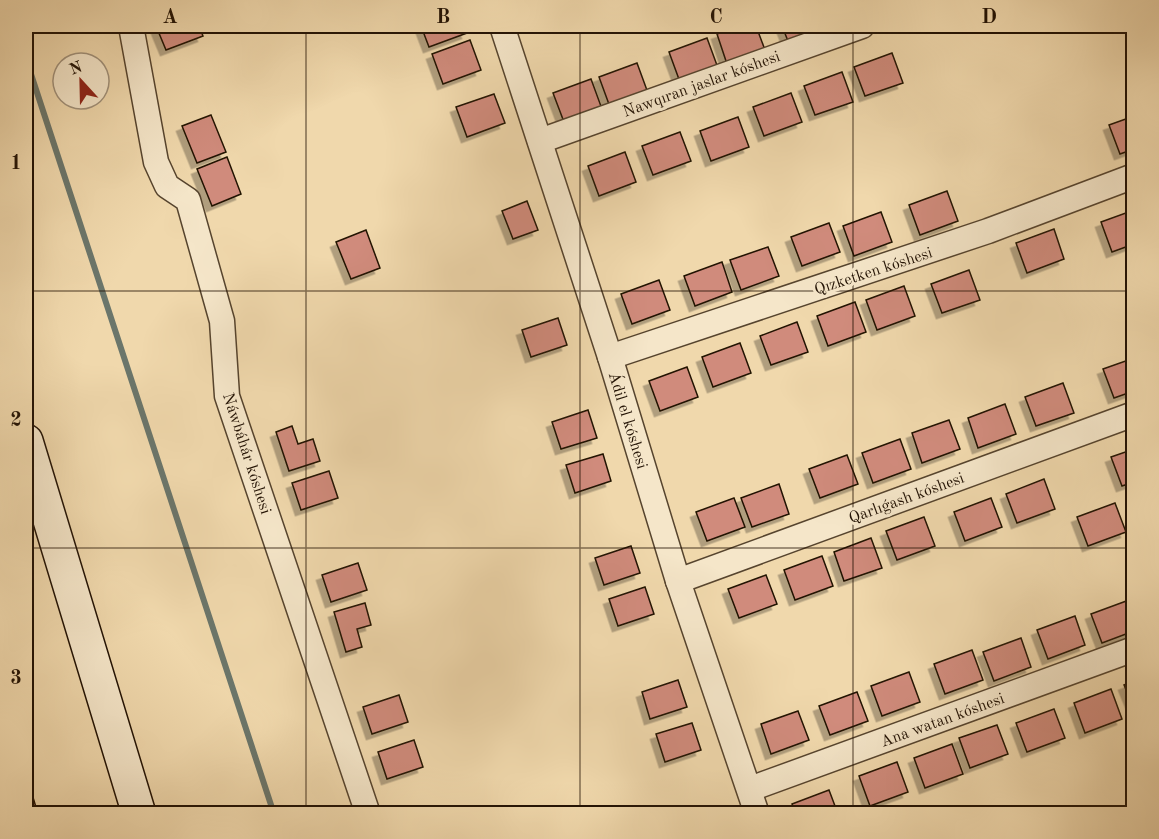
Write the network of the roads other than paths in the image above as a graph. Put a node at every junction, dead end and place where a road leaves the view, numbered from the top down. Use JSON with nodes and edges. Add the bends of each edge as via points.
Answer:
{"nodes":[{"id":1,"x":131,"y":26,"type":"edge"},
{"id":2,"x":502,"y":26,"type":"edge"},
{"id":3,"x":862,"y":26,"type":"edge"},
{"id":4,"x":540,"y":141,"type":"junction"},
{"id":5,"x":1134,"y":176,"type":"edge"},
{"id":6,"x":610,"y":357,"type":"junction"},
{"id":7,"x":1134,"y":414,"type":"edge"},
{"id":8,"x":26,"y":441,"type":"edge"},
{"id":9,"x":678,"y":581,"type":"junction"},
{"id":10,"x":1134,"y":649,"type":"edge"},
{"id":11,"x":750,"y":789,"type":"junction"},
{"id":12,"x":139,"y":813,"type":"edge"},
{"id":13,"x":368,"y":813,"type":"edge"},
{"id":14,"x":757,"y":813,"type":"edge"}],
"edges":[{"from":1,"to":13,"type":"street","name":"Náwbáhár kóshesi","via":[[156,162],[167,186],[188,200],[222,321],[227,396]]},
{"from":2,"to":4,"type":"street","name":"Ádil el kóshesi"},
{"from":3,"to":4,"type":"street","name":"Nawqıran jaslar kóshesi"},
{"from":4,"to":6,"type":"street","name":"Ádil el kóshesi"},
{"from":5,"to":6,"type":"street","name":"Qızketken kóshesi","via":[[988,231]]},
{"from":6,"to":9,"type":"street","name":"Ádil el kóshesi"},
{"from":7,"to":9,"type":"street","name":"Qarlıǵash kóshesi"},
{"from":8,"to":12,"type":"main road"},
{"from":9,"to":11,"type":"street","name":"Ádil el kóshesi"},
{"from":10,"to":11,"type":"street","name":"Ana watan kóshesi"},
{"from":11,"to":14,"type":"street","name":"Ádil el kóshesi"}]}
